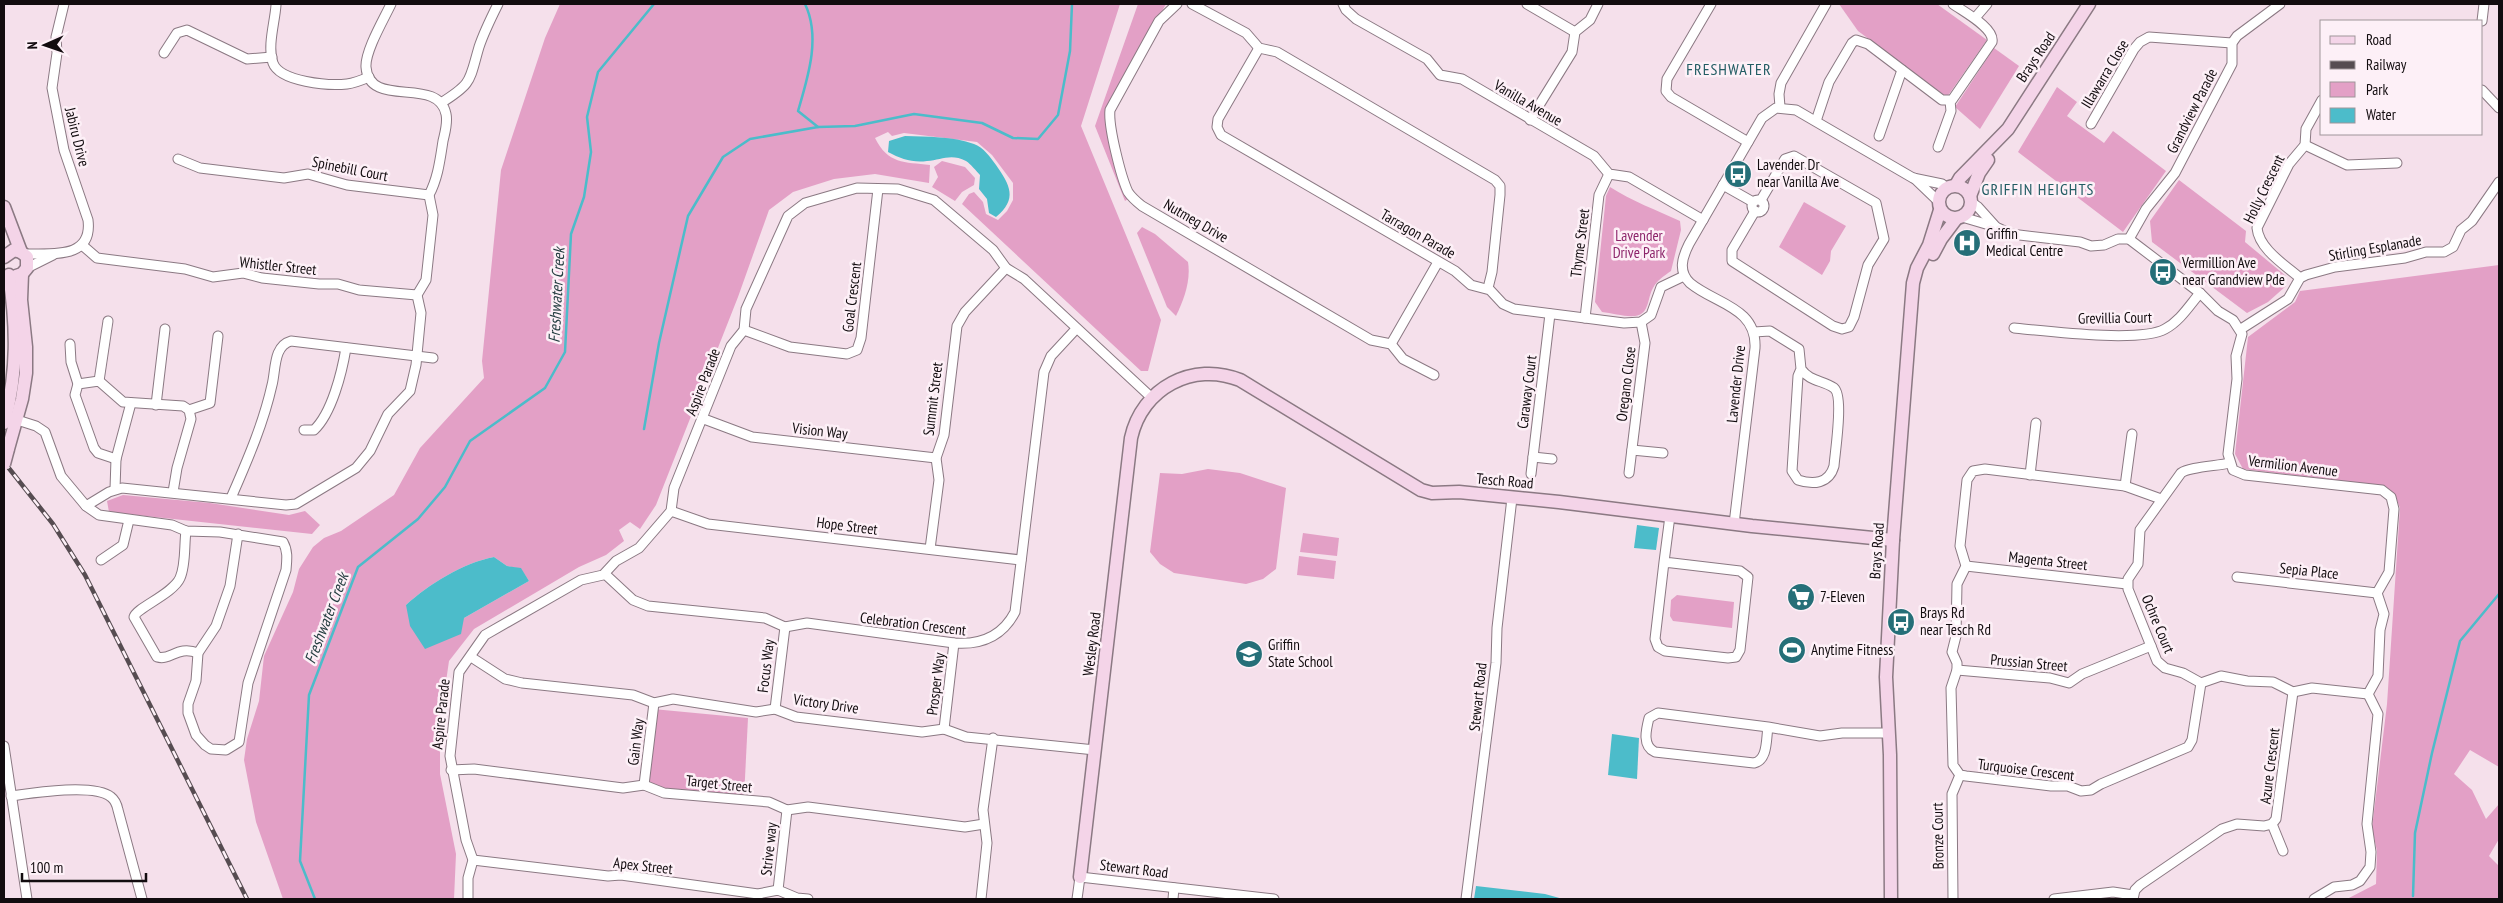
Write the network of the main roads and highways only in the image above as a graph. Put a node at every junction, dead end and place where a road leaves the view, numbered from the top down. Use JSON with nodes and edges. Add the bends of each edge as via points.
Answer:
{"nodes":[{"id":1,"x":2089,"y":4,"type":"edge"},
{"id":2,"x":2008,"y":129,"type":"junction"},
{"id":3,"x":1951,"y":186,"type":"junction"},
{"id":4,"x":1970,"y":199,"type":"junction"},
{"id":5,"x":1939,"y":206,"type":"junction"},
{"id":6,"x":4,"y":207,"type":"edge"},
{"id":7,"x":1959,"y":218,"type":"junction"},
{"id":8,"x":4,"y":226,"type":"edge"},
{"id":9,"x":23,"y":253,"type":"junction"},
{"id":10,"x":5,"y":255,"type":"edge"},
{"id":11,"x":25,"y":271,"type":"junction"},
{"id":12,"x":6,"y":272,"type":"edge"},
{"id":13,"x":1914,"y":294,"type":"junction"},
{"id":14,"x":1152,"y":398,"type":"joint"},
{"id":15,"x":9,"y":420,"type":"edge"},
{"id":16,"x":4,"y":464,"type":"edge"},
{"id":17,"x":1893,"y":540,"type":"junction"},
{"id":18,"x":1080,"y":877,"type":"road end"},
{"id":19,"x":1891,"y":899,"type":"edge"}],
"edges":[{"from":1,"to":2,"type":"main road","name":"Brays Road"},
{"from":2,"to":3,"type":"main road","name":"Brays Road"},
{"from":2,"to":4,"type":"main road","name":"Brays Road","via":[[2004,141],[1979,173]]},
{"from":3,"to":4,"type":"main road","via":[[1964,189]]},
{"from":3,"to":5,"type":"main road","via":[[1942,191]]},
{"from":4,"to":7,"type":"main road","via":[[1969,211]]},
{"from":5,"to":7,"type":"main road","via":[[1947,217]]},
{"from":5,"to":13,"type":"main road","name":"Brays Road","via":[[1929,245],[1914,276]]},
{"from":6,"to":9,"type":"main road"},
{"from":7,"to":13,"type":"main road","name":"Brays Road","via":[[1941,239]]},
{"from":8,"to":10,"type":"main road","via":[[7,239]]},
{"from":9,"to":10,"type":"main road","via":[[14,250]]},
{"from":9,"to":11,"type":"main road","via":[[28,261]]},
{"from":11,"to":12,"type":"main road","via":[[16,276]]},
{"from":11,"to":15,"type":"main road","via":[[20,300],[26,373]]},
{"from":12,"to":15,"type":"main road","via":[[16,324]]},
{"from":13,"to":17,"type":"main road","name":"Brays Road"},
{"from":14,"to":17,"type":"main road","name":"Tesch Road","via":[[1170,383],[1188,376],[1208,373],[1230,376],[1267,395],[1421,490],[1432,493],[1459,492]]},
{"from":14,"to":18,"type":"main road","name":"Wesley Road","via":[[1137,420],[1130,447]]},
{"from":15,"to":16,"type":"main road","bridge":true},
{"from":17,"to":19,"type":"main road","name":"Brays Road","via":[[1886,677]]}]}
